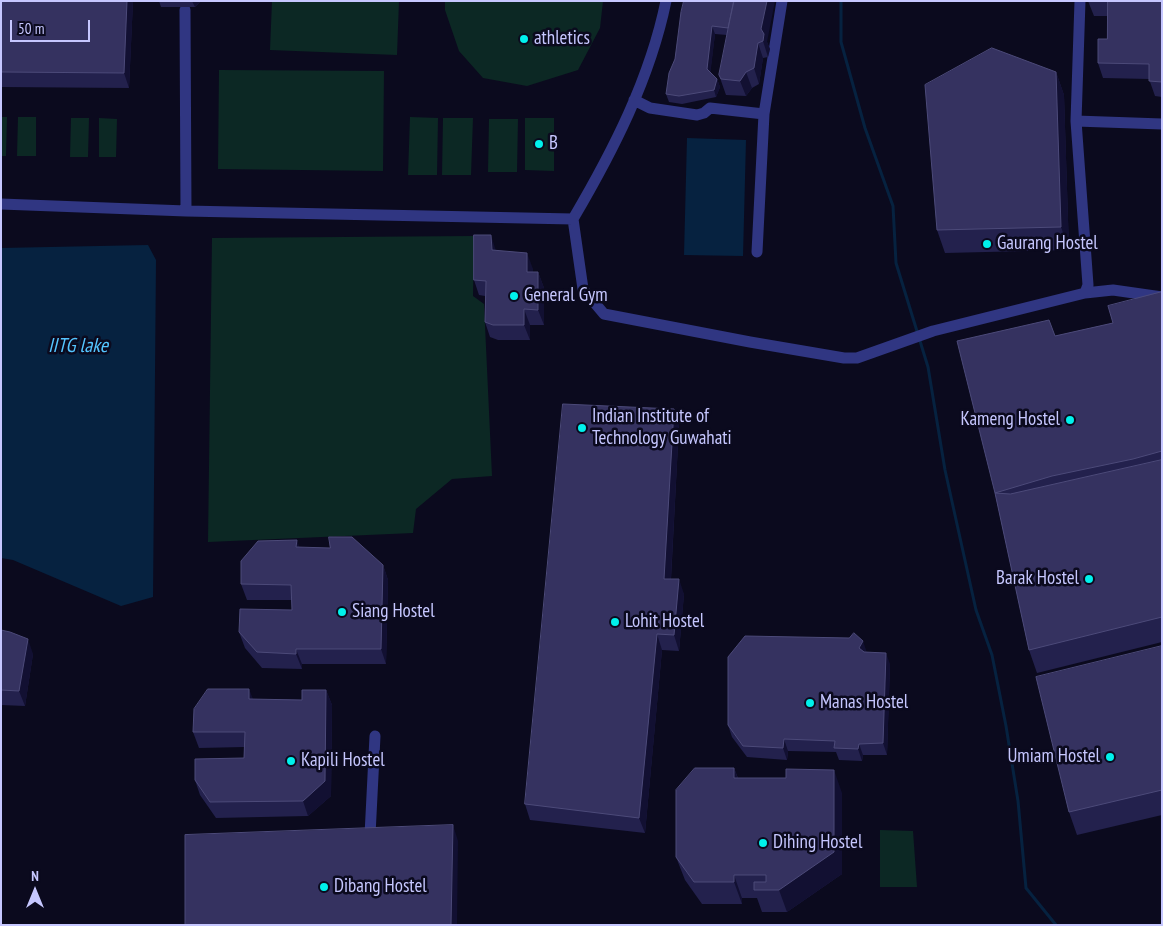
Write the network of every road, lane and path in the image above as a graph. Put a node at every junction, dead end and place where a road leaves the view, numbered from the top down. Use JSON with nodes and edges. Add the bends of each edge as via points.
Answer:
{"nodes":[{"id":1,"x":666,"y":1,"type":"edge"},
{"id":2,"x":782,"y":1,"type":"edge"},
{"id":3,"x":1080,"y":1,"type":"edge"},
{"id":4,"x":185,"y":10,"type":"dead end"},
{"id":5,"x":634,"y":100,"type":"junction"},
{"id":6,"x":764,"y":114,"type":"junction"},
{"id":7,"x":1076,"y":121,"type":"junction"},
{"id":8,"x":1162,"y":124,"type":"edge"},
{"id":9,"x":1,"y":204,"type":"edge"},
{"id":10,"x":186,"y":211,"type":"junction"},
{"id":11,"x":573,"y":219,"type":"junction"},
{"id":12,"x":758,"y":252,"type":"dead end"},
{"id":13,"x":1084,"y":293,"type":"junction"},
{"id":14,"x":1162,"y":297,"type":"edge"},
{"id":15,"x":375,"y":736,"type":"dead end"},
{"id":16,"x":370,"y":835,"type":"edge"}],
"edges":[{"from":1,"to":5,"type":"street","via":[[661,26]]},
{"from":2,"to":6,"type":"street"},
{"from":3,"to":7,"type":"street"},
{"from":4,"to":10,"type":"street"},
{"from":5,"to":6,"type":"street","via":[[650,108],[697,115],[710,108]]},
{"from":5,"to":11,"type":"street","via":[[604,166]]},
{"from":6,"to":12,"type":"street"},
{"from":7,"to":8,"type":"street"},
{"from":7,"to":13,"type":"street","via":[[1088,284]]},
{"from":9,"to":10,"type":"street"},
{"from":10,"to":11,"type":"street"},
{"from":11,"to":13,"type":"street","via":[[583,289],[604,314],[844,358],[857,358],[933,331]]},
{"from":13,"to":14,"type":"street","via":[[1112,290]]},
{"from":15,"to":16,"type":"street"}]}
